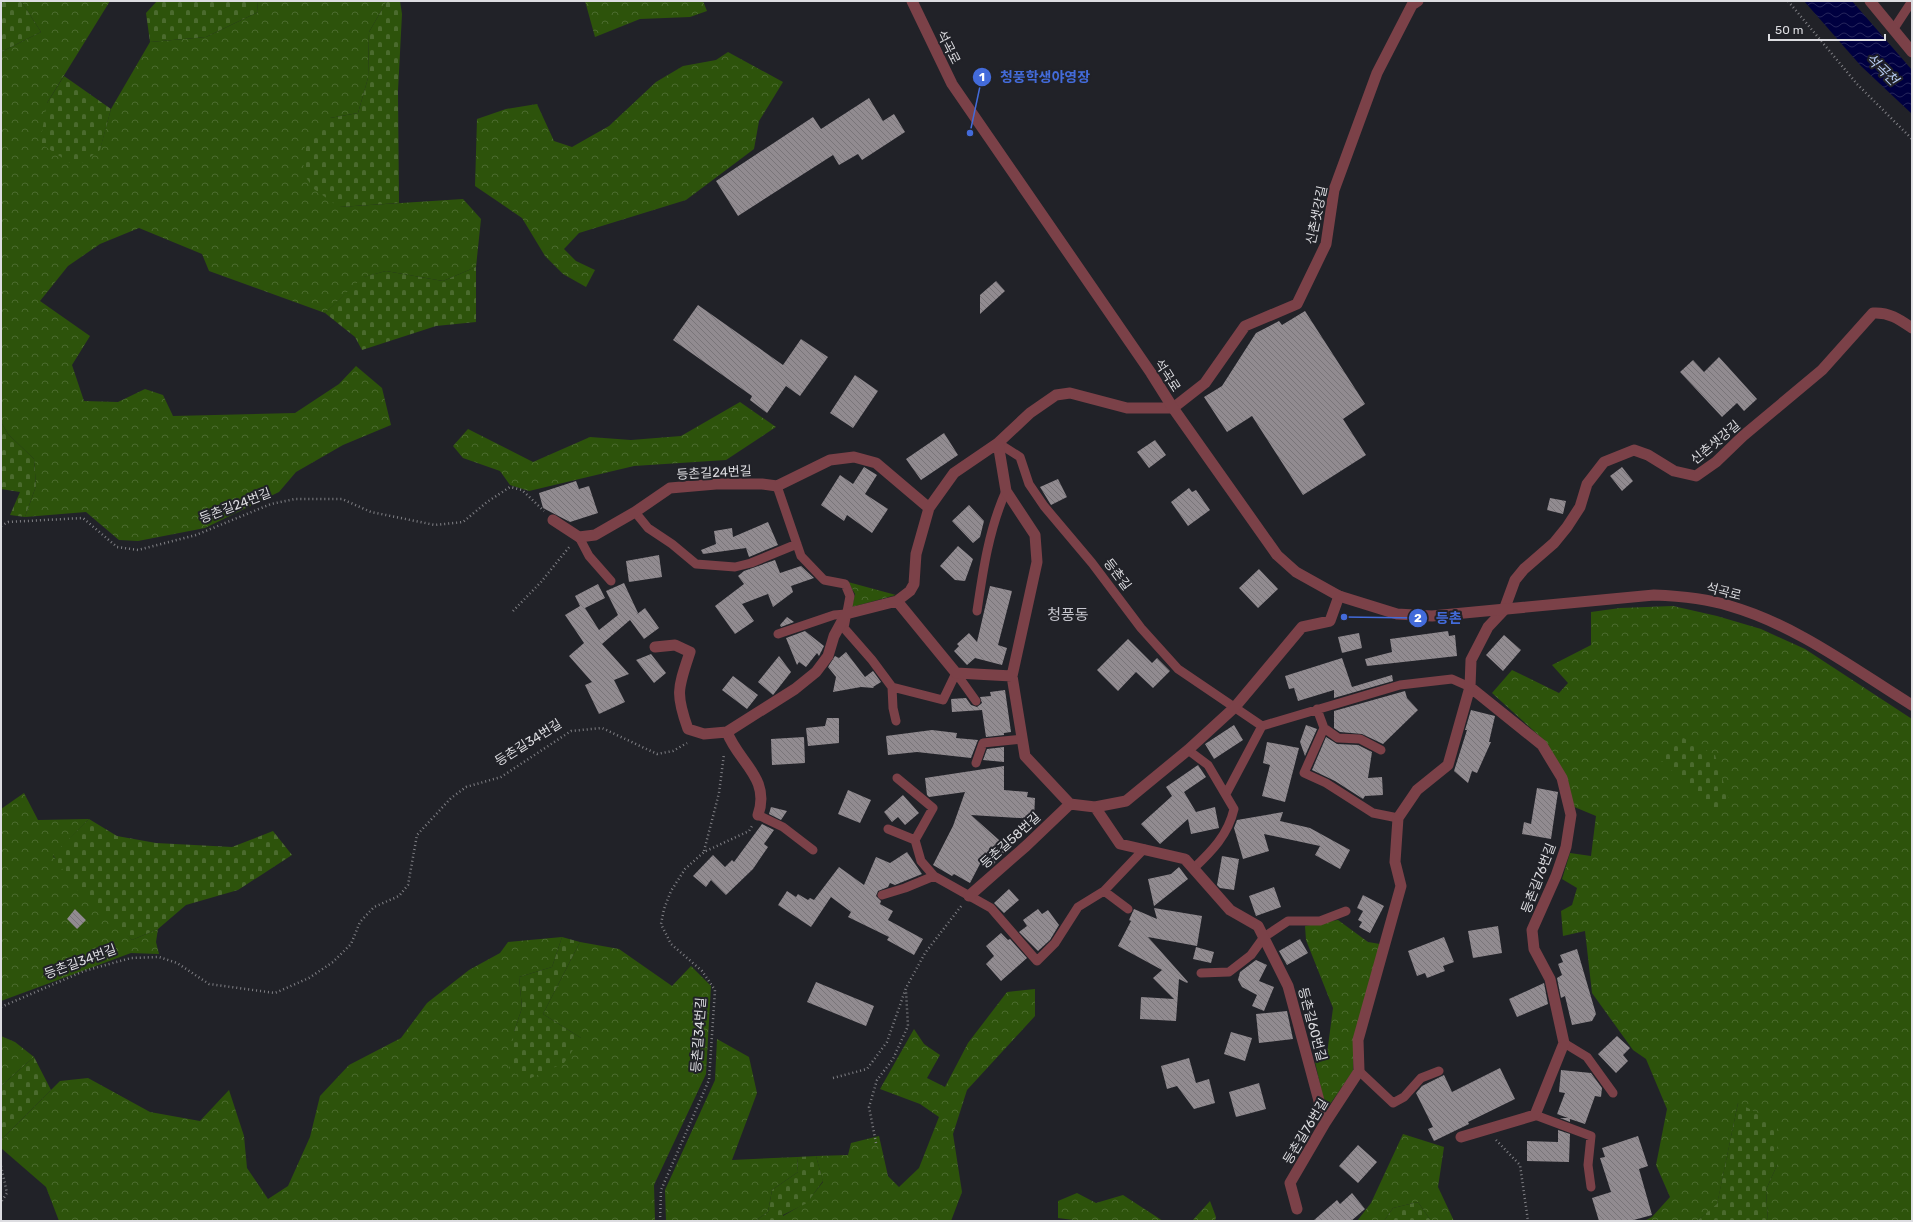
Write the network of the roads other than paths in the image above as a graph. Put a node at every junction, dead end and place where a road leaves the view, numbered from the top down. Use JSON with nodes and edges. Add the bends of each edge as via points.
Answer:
{"nodes":[{"id":1,"x":912,"y":1,"type":"edge"},
{"id":2,"x":1418,"y":1,"type":"edge"},
{"id":3,"x":1870,"y":1,"type":"edge"},
{"id":4,"x":1912,"y":1,"type":"edge"},
{"id":5,"x":1892,"y":30,"type":"junction"},
{"id":6,"x":1912,"y":52,"type":"edge"},
{"id":7,"x":1912,"y":328,"type":"edge"},
{"id":8,"x":1173,"y":408,"type":"junction"},
{"id":9,"x":998,"y":443,"type":"junction"},
{"id":10,"x":777,"y":486,"type":"junction"},
{"id":11,"x":1006,"y":491,"type":"junction"},
{"id":12,"x":929,"y":508,"type":"junction"},
{"id":13,"x":635,"y":512,"type":"junction"},
{"id":14,"x":553,"y":520,"type":"road end"},
{"id":15,"x":579,"y":537,"type":"junction"},
{"id":16,"x":797,"y":544,"type":"junction"},
{"id":17,"x":611,"y":581,"type":"dead end"},
{"id":18,"x":1339,"y":596,"type":"junction"},
{"id":19,"x":897,"y":601,"type":"junction"},
{"id":20,"x":1504,"y":610,"type":"junction"},
{"id":21,"x":977,"y":611,"type":"dead end"},
{"id":22,"x":846,"y":614,"type":"junction"},
{"id":23,"x":778,"y":634,"type":"dead end"},
{"id":24,"x":655,"y":647,"type":"dead end"},
{"id":25,"x":956,"y":673,"type":"junction"},
{"id":26,"x":1012,"y":676,"type":"junction"},
{"id":27,"x":892,"y":687,"type":"junction"},
{"id":28,"x":1470,"y":687,"type":"junction"},
{"id":29,"x":976,"y":701,"type":"dead end"},
{"id":30,"x":1912,"y":705,"type":"edge"},
{"id":31,"x":1235,"y":707,"type":"junction"},
{"id":32,"x":1317,"y":710,"type":"junction"},
{"id":33,"x":896,"y":721,"type":"dead end"},
{"id":34,"x":1262,"y":726,"type":"junction"},
{"id":35,"x":1324,"y":728,"type":"junction"},
{"id":36,"x":726,"y":732,"type":"junction"},
{"id":37,"x":1022,"y":739,"type":"junction"},
{"id":38,"x":1188,"y":750,"type":"junction"},
{"id":39,"x":1381,"y":750,"type":"dead end"},
{"id":40,"x":976,"y":763,"type":"dead end"},
{"id":41,"x":897,"y":778,"type":"dead end"},
{"id":42,"x":1226,"y":794,"type":"junction"},
{"id":43,"x":1070,"y":804,"type":"junction"},
{"id":44,"x":1095,"y":807,"type":"junction"},
{"id":45,"x":758,"y":815,"type":"joint"},
{"id":46,"x":1398,"y":818,"type":"junction"},
{"id":47,"x":888,"y":829,"type":"dead end"},
{"id":48,"x":915,"y":840,"type":"junction"},
{"id":49,"x":1144,"y":849,"type":"junction"},
{"id":50,"x":813,"y":850,"type":"dead end"},
{"id":51,"x":1193,"y":869,"type":"junction"},
{"id":52,"x":934,"y":876,"type":"junction"},
{"id":53,"x":1104,"y":891,"type":"junction"},
{"id":54,"x":882,"y":895,"type":"dead end"},
{"id":55,"x":968,"y":896,"type":"junction"},
{"id":56,"x":1128,"y":909,"type":"dead end"},
{"id":57,"x":1346,"y":911,"type":"dead end"},
{"id":58,"x":1264,"y":937,"type":"junction"},
{"id":59,"x":1201,"y":973,"type":"dead end"},
{"id":60,"x":1564,"y":1043,"type":"junction"},
{"id":61,"x":1359,"y":1071,"type":"junction"},
{"id":62,"x":1439,"y":1071,"type":"dead end"},
{"id":63,"x":1613,"y":1093,"type":"dead end"},
{"id":64,"x":1535,"y":1116,"type":"junction"},
{"id":65,"x":1325,"y":1123,"type":"junction"},
{"id":66,"x":1461,"y":1137,"type":"dead end"},
{"id":67,"x":1591,"y":1187,"type":"dead end"},
{"id":68,"x":1297,"y":1208,"type":"dead end"}],
"edges":[{"from":1,"to":8,"type":"street","name":"석곡로","via":[[952,84]]},
{"from":2,"to":8,"type":"street","name":"신촌샛강길","via":[[1412,5],[1377,73],[1334,190],[1326,244],[1297,304],[1245,326],[1205,383]]},
{"from":3,"to":5,"type":"street"},
{"from":4,"to":5,"type":"lane"},
{"from":5,"to":6,"type":"street"},
{"from":7,"to":20,"type":"street","name":"신촌샛강길","via":[[1894,316],[1873,313],[1822,370],[1716,462],[1696,476],[1674,471],[1648,455],[1634,450],[1604,462],[1587,484],[1580,507],[1567,527],[1516,580]]},
{"from":8,"to":9,"type":"street","via":[[1128,408],[1070,393],[1056,395],[1030,413]]},
{"from":8,"to":18,"type":"street","name":"석곡로","via":[[1277,555],[1296,572]]},
{"from":9,"to":11,"type":"street"},
{"from":9,"to":12,"type":"street","via":[[954,473]]},
{"from":9,"to":31,"type":"lane","name":"등촌길","via":[[1020,457],[1029,484],[1044,506],[1092,563],[1141,628],[1178,669]]},
{"from":10,"to":12,"type":"street","via":[[830,460],[854,457],[876,463]]},
{"from":10,"to":13,"type":"street","name":"등촌길24번길","via":[[716,484],[670,488]]},
{"from":10,"to":16,"type":"lane"},
{"from":11,"to":21,"type":"lane","via":[[995,516]]},
{"from":11,"to":26,"type":"street","via":[[1035,535],[1037,562]]},
{"from":12,"to":19,"type":"street","via":[[916,554],[914,584],[910,591]]},
{"from":13,"to":15,"type":"street","name":"등촌길24번길","via":[[595,535]]},
{"from":13,"to":16,"type":"lane","via":[[648,528],[696,564],[735,567]]},
{"from":14,"to":15,"type":"street"},
{"from":15,"to":17,"type":"lane","via":[[589,556]]},
{"from":16,"to":22,"type":"lane","via":[[801,556],[824,580],[845,584],[850,596]]},
{"from":18,"to":20,"type":"street","name":"석곡로","via":[[1397,614],[1432,616]]},
{"from":18,"to":31,"type":"street","via":[[1330,621],[1302,627]]},
{"from":19,"to":22,"type":"street"},
{"from":19,"to":25,"type":"street"},
{"from":20,"to":28,"type":"street","via":[[1488,627],[1471,660]]},
{"from":20,"to":30,"type":"street","name":"석곡로","via":[[1654,595],[1687,597],[1730,606],[1767,619],[1805,639]]},
{"from":22,"to":23,"type":"lane","via":[[834,615]]},
{"from":22,"to":27,"type":"lane","via":[[844,628]]},
{"from":22,"to":36,"type":"street","via":[[834,636],[828,656],[816,672],[795,689]]},
{"from":24,"to":36,"type":"street","via":[[675,645],[690,652],[680,682],[679,703],[688,729],[704,734]]},
{"from":25,"to":26,"type":"street"},
{"from":25,"to":27,"type":"lane","via":[[943,700]]},
{"from":25,"to":29,"type":"lane"},
{"from":26,"to":37,"type":"street"},
{"from":27,"to":33,"type":"lane"},
{"from":28,"to":32,"type":"lane","name":"등촌길76번길","via":[[1452,680],[1400,685]]},
{"from":28,"to":46,"type":"street","via":[[1448,765],[1417,790]]},
{"from":28,"to":60,"type":"street","name":"등촌길76번길","via":[[1542,745],[1562,778],[1571,815],[1566,847],[1532,930],[1534,949],[1550,979]]},
{"from":31,"to":34,"type":"lane"},
{"from":31,"to":38,"type":"street"},
{"from":32,"to":34,"type":"lane","name":"등촌길76번길"},
{"from":32,"to":35,"type":"lane"},
{"from":34,"to":42,"type":"lane"},
{"from":35,"to":39,"type":"lane","via":[[1338,738],[1360,739]]},
{"from":35,"to":46,"type":"lane","via":[[1304,773],[1326,783],[1373,813]]},
{"from":36,"to":45,"type":"street","via":[[731,744],[759,783],[762,804]]},
{"from":37,"to":40,"type":"lane","via":[[983,743]]},
{"from":37,"to":43,"type":"street","via":[[1025,756]]},
{"from":38,"to":42,"type":"lane","via":[[1208,765]]},
{"from":38,"to":44,"type":"street","via":[[1126,801]]},
{"from":41,"to":48,"type":"lane","via":[[933,808]]},
{"from":42,"to":51,"type":"lane","via":[[1234,809],[1232,820],[1218,846]]},
{"from":43,"to":44,"type":"street"},
{"from":43,"to":55,"type":"street","name":"등촌길58번길"},
{"from":44,"to":49,"type":"street","name":"등촌길60번길","via":[[1120,844]]},
{"from":45,"to":50,"type":"lane","via":[[783,827]]},
{"from":46,"to":61,"type":"street","via":[[1395,862],[1401,886],[1358,1040]]},
{"from":47,"to":48,"type":"lane"},
{"from":48,"to":52,"type":"lane","via":[[921,860]]},
{"from":49,"to":51,"type":"street","name":"등촌길60번길","via":[[1185,859]]},
{"from":49,"to":53,"type":"lane"},
{"from":51,"to":58,"type":"street","name":"등촌길60번길","via":[[1230,910],[1258,926]]},
{"from":52,"to":54,"type":"lane"},
{"from":52,"to":55,"type":"lane"},
{"from":53,"to":55,"type":"lane","via":[[1078,907],[1055,943],[1037,961],[991,908]]},
{"from":53,"to":56,"type":"lane"},
{"from":57,"to":58,"type":"lane","via":[[1320,921],[1288,921]]},
{"from":58,"to":59,"type":"lane","via":[[1251,955],[1229,972]]},
{"from":58,"to":65,"type":"street","name":"등촌길60번길","via":[[1288,986]]},
{"from":60,"to":63,"type":"lane","via":[[1587,1057]]},
{"from":60,"to":64,"type":"street"},
{"from":61,"to":62,"type":"lane","via":[[1393,1103],[1404,1097],[1421,1078]]},
{"from":61,"to":65,"type":"street","name":"등촌길76번길"},
{"from":64,"to":66,"type":"street"},
{"from":64,"to":67,"type":"lane","via":[[1591,1136],[1588,1165]]},
{"from":65,"to":68,"type":"street","name":"등촌길76번길","via":[[1290,1183]]}]}
